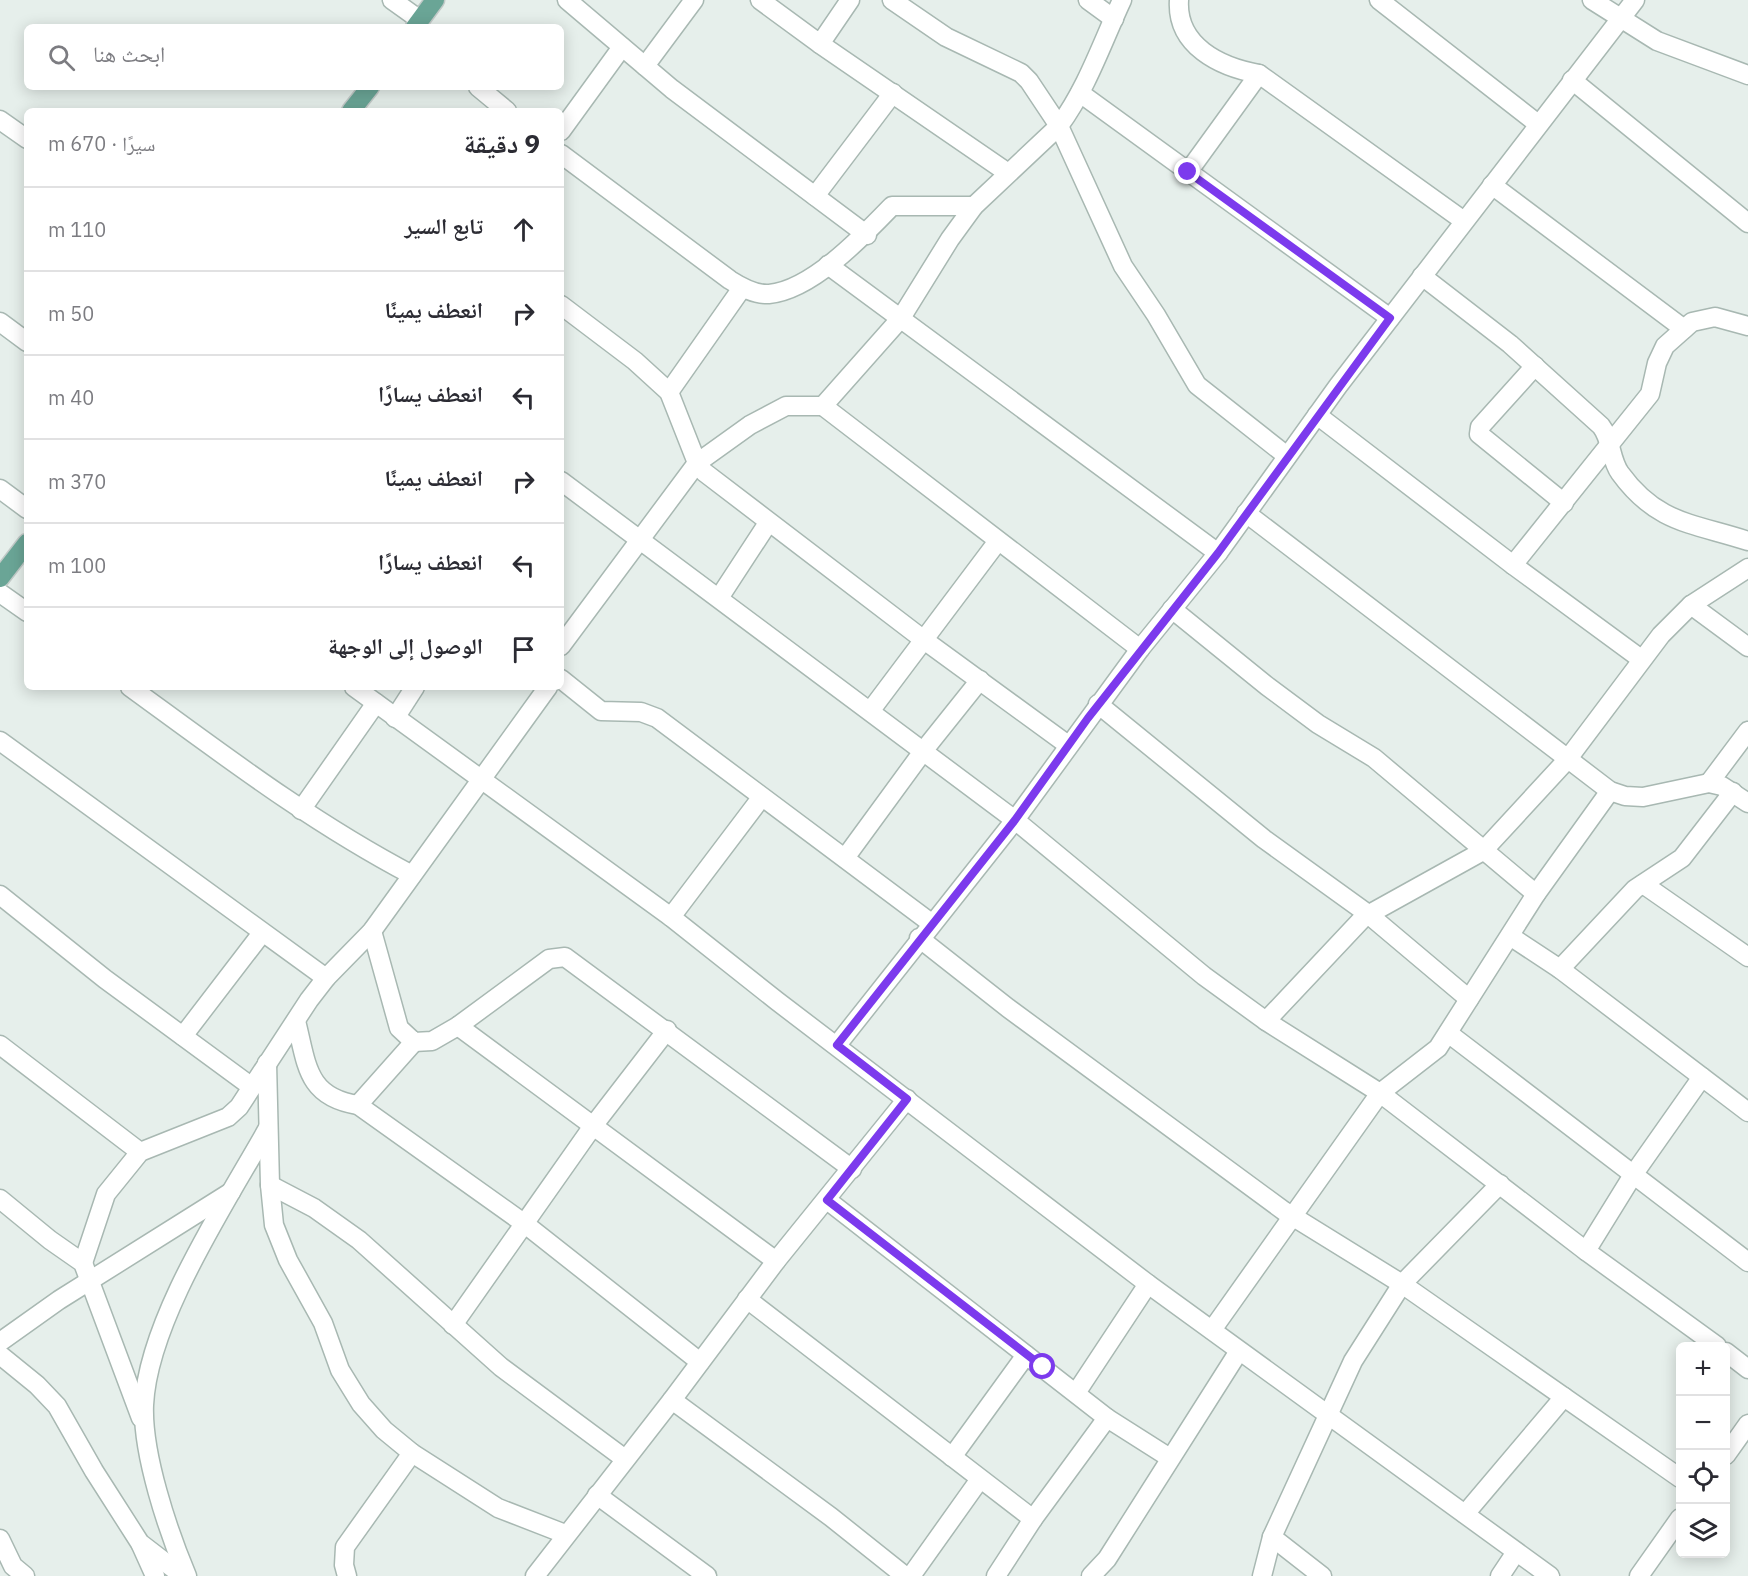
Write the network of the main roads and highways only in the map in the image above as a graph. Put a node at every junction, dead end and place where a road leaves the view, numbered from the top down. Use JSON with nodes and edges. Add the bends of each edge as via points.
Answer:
{"nodes":[{"id":1,"x":435,"y":0,"type":"edge"},
{"id":2,"x":418,"y":23,"type":"edge"},
{"id":3,"x":368,"y":90,"type":"edge"},
{"id":4,"x":353,"y":108,"type":"edge"},
{"id":5,"x":24,"y":547,"type":"edge"},
{"id":6,"x":0,"y":578,"type":"edge"}],
"edges":[{"from":1,"to":2,"type":"main road"},
{"from":3,"to":4,"type":"main road"},
{"from":5,"to":6,"type":"main road"}]}
